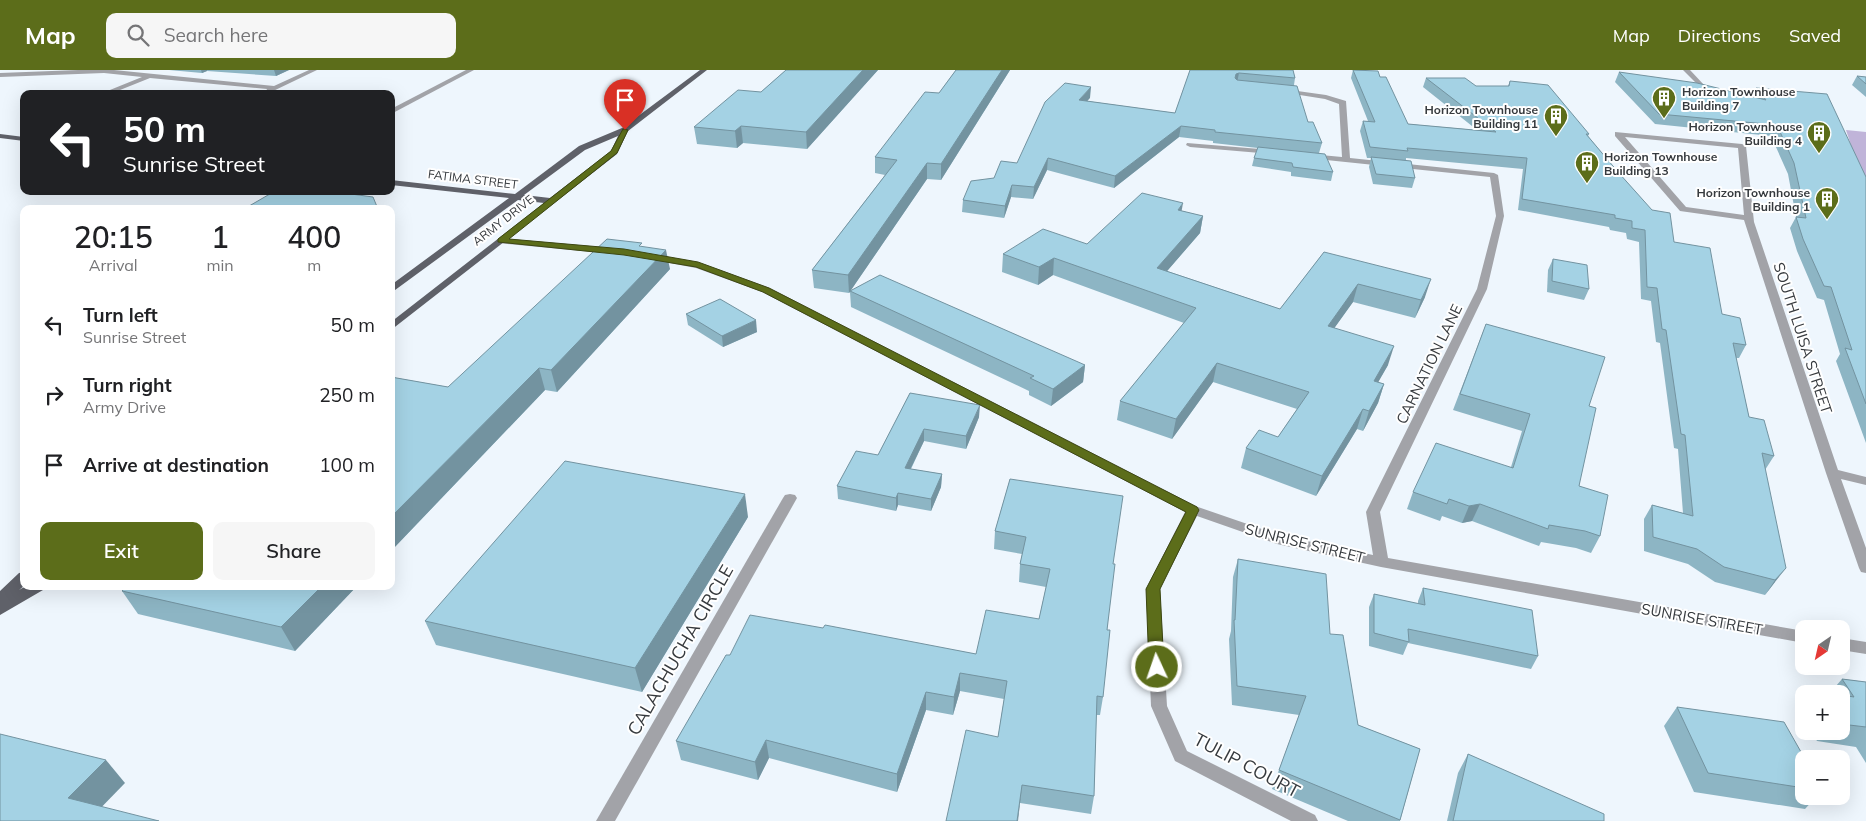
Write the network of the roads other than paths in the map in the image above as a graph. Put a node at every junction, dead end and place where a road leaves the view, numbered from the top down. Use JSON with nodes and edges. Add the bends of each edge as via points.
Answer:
{"nodes":[{"id":1,"x":314,"y":70,"type":"edge"},
{"id":2,"x":471,"y":70,"type":"edge"},
{"id":3,"x":704,"y":70,"type":"edge"},
{"id":4,"x":1686,"y":70,"type":"edge"},
{"id":5,"x":0,"y":75,"type":"edge"},
{"id":6,"x":149,"y":76,"type":"junction"},
{"id":7,"x":1702,"y":87,"type":"edge"},
{"id":8,"x":275,"y":88,"type":"junction"},
{"id":9,"x":113,"y":90,"type":"edge"},
{"id":10,"x":271,"y":90,"type":"edge"},
{"id":11,"x":1273,"y":90,"type":"edge"},
{"id":12,"x":395,"y":110,"type":"edge"},
{"id":13,"x":625,"y":130,"type":"junction"},
{"id":14,"x":0,"y":136,"type":"edge"},
{"id":15,"x":20,"y":138,"type":"edge"},
{"id":16,"x":1190,"y":145,"type":"dead end"},
{"id":17,"x":1278,"y":153,"type":"edge"},
{"id":18,"x":1297,"y":155,"type":"edge"},
{"id":19,"x":1346,"y":159,"type":"junction"},
{"id":20,"x":395,"y":182,"type":"edge"},
{"id":21,"x":517,"y":197,"type":"junction"},
{"id":22,"x":552,"y":201,"type":"junction"},
{"id":23,"x":1748,"y":215,"type":"junction"},
{"id":24,"x":501,"y":241,"type":"junction"},
{"id":25,"x":624,"y":252,"type":"edge"},
{"id":26,"x":642,"y":255,"type":"edge"},
{"id":27,"x":395,"y":287,"type":"edge"},
{"id":28,"x":395,"y":324,"type":"edge"},
{"id":29,"x":1832,"y":472,"type":"junction"},
{"id":30,"x":1866,"y":481,"type":"edge"},
{"id":31,"x":790,"y":498,"type":"dead end"},
{"id":32,"x":1193,"y":510,"type":"junction"},
{"id":33,"x":1381,"y":562,"type":"junction"},
{"id":34,"x":1866,"y":568,"type":"edge"},
{"id":35,"x":20,"y":581,"type":"edge"},
{"id":36,"x":31,"y":590,"type":"edge"},
{"id":37,"x":0,"y":600,"type":"edge"},
{"id":38,"x":0,"y":609,"type":"edge"},
{"id":39,"x":1795,"y":635,"type":"edge"},
{"id":40,"x":1850,"y":645,"type":"edge"},
{"id":41,"x":1866,"y":648,"type":"edge"},
{"id":42,"x":605,"y":821,"type":"edge"},
{"id":43,"x":1309,"y":821,"type":"edge"}],
"edges":[{"from":1,"to":8,"type":"street"},
{"from":2,"to":12,"type":"street"},
{"from":3,"to":13,"type":"main road","name":"ARMY DRIVE"},
{"from":4,"to":7,"type":"street"},
{"from":5,"to":6,"type":"street","via":[[104,72]]},
{"from":6,"to":8,"type":"street"},
{"from":6,"to":9,"type":"street"},
{"from":8,"to":10,"type":"street"},
{"from":11,"to":19,"type":"street","via":[[1326,97],[1343,103]]},
{"from":13,"to":21,"type":"main road","name":"ARMY DRIVE","via":[[582,148]]},
{"from":13,"to":22,"type":"main road","name":"ARMY DRIVE","via":[[614,152]]},
{"from":14,"to":15,"type":"main road"},
{"from":16,"to":17,"type":"street"},
{"from":18,"to":19,"type":"street"},
{"from":19,"to":33,"type":"street","name":"CARNATION LANE","via":[[1494,175],[1500,216],[1482,289],[1373,512]]},
{"from":20,"to":21,"type":"main road","name":"FATIMA STREET"},
{"from":21,"to":22,"type":"main road","name":"FATIMA STREET"},
{"from":21,"to":27,"type":"main road","name":"ARMY DRIVE"},
{"from":22,"to":24,"type":"main road","name":"ARMY DRIVE"},
{"from":23,"to":23,"type":"street","name":"SOUTH LUISA STREET","via":[[1742,146],[1618,134],[1683,209]]},
{"from":23,"to":29,"type":"street","name":"SOUTH LUISA STREET"},
{"from":24,"to":25,"type":"street"},
{"from":24,"to":28,"type":"main road","name":"ARMY DRIVE"},
{"from":26,"to":32,"type":"street","name":"SUNRISE STREET","via":[[698,265],[766,290]]},
{"from":29,"to":30,"type":"street"},
{"from":29,"to":34,"type":"street","name":"SOUTH LUISA STREET"},
{"from":31,"to":42,"type":"street","name":"CALACHUCHA CIRCLE"},
{"from":32,"to":33,"type":"street","name":"SUNRISE STREET","via":[[1277,539]]},
{"from":32,"to":43,"type":"street","name":"TULIP COURT","via":[[1153,589],[1158,706],[1181,756]]},
{"from":33,"to":39,"type":"street","name":"SUNRISE STREET"},
{"from":35,"to":37,"type":"main road"},
{"from":36,"to":38,"type":"main road"},
{"from":40,"to":41,"type":"street"}]}
